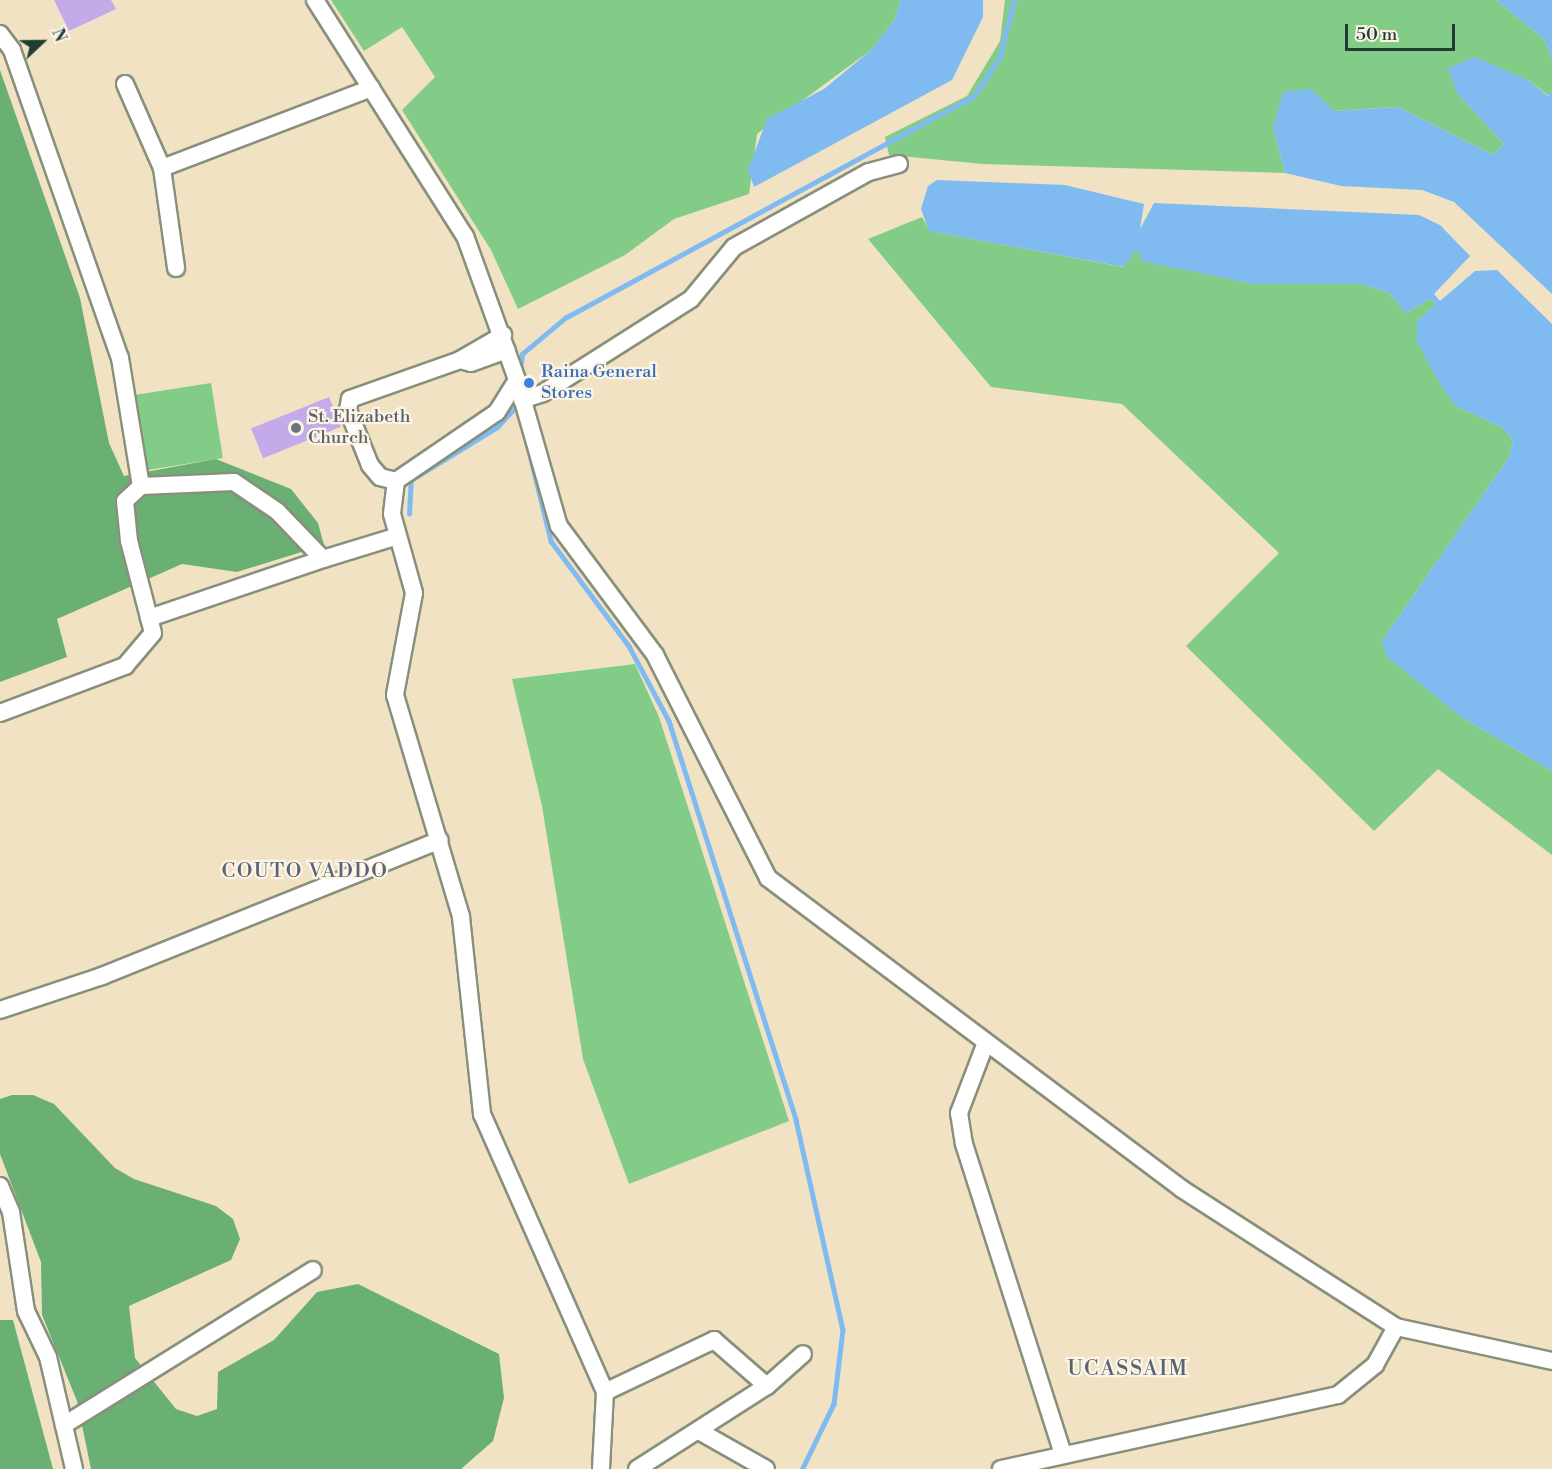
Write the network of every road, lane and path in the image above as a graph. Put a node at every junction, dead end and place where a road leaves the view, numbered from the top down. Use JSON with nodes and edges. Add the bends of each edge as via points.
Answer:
{"nodes":[{"id":1,"x":315,"y":0,"type":"edge"},
{"id":2,"x":0,"y":34,"type":"edge"},
{"id":3,"x":124,"y":84,"type":"dead end"},
{"id":4,"x":371,"y":88,"type":"junction"},
{"id":5,"x":899,"y":165,"type":"dead end"},
{"id":6,"x":162,"y":168,"type":"junction"},
{"id":7,"x":176,"y":268,"type":"dead end"},
{"id":8,"x":505,"y":342,"type":"junction"},
{"id":9,"x":519,"y":390,"type":"junction"},
{"id":10,"x":396,"y":481,"type":"junction"},
{"id":11,"x":141,"y":486,"type":"junction"},
{"id":12,"x":398,"y":536,"type":"junction"},
{"id":13,"x":323,"y":559,"type":"junction"},
{"id":14,"x":149,"y":618,"type":"junction"},
{"id":15,"x":0,"y":713,"type":"edge"},
{"id":16,"x":440,"y":840,"type":"junction"},
{"id":17,"x":0,"y":1010,"type":"edge"},
{"id":18,"x":985,"y":1045,"type":"junction"},
{"id":19,"x":0,"y":1186,"type":"edge"},
{"id":20,"x":313,"y":1270,"type":"dead end"},
{"id":21,"x":1396,"y":1327,"type":"junction"},
{"id":22,"x":803,"y":1354,"type":"dead end"},
{"id":23,"x":1552,"y":1361,"type":"edge"},
{"id":24,"x":768,"y":1386,"type":"junction"},
{"id":25,"x":606,"y":1392,"type":"junction"},
{"id":26,"x":64,"y":1425,"type":"junction"},
{"id":27,"x":699,"y":1431,"type":"junction"},
{"id":28,"x":1063,"y":1455,"type":"junction"},
{"id":29,"x":74,"y":1469,"type":"edge"},
{"id":30,"x":601,"y":1469,"type":"edge"},
{"id":31,"x":637,"y":1469,"type":"edge"},
{"id":32,"x":766,"y":1469,"type":"edge"},
{"id":33,"x":1000,"y":1469,"type":"edge"}],
"edges":[{"from":1,"to":4,"type":"street"},
{"from":2,"to":11,"type":"street","via":[[12,50],[120,358]]},
{"from":3,"to":6,"type":"street"},
{"from":4,"to":6,"type":"street"},
{"from":4,"to":8,"type":"street","via":[[465,236]]},
{"from":5,"to":9,"type":"street","via":[[869,172],[734,247],[691,299],[543,393]]},
{"from":6,"to":7,"type":"street"},
{"from":8,"to":9,"type":"street"},
{"from":8,"to":10,"type":"street","via":[[471,363],[460,360],[350,399],[348,410],[370,465],[380,477]]},
{"from":9,"to":10,"type":"street","via":[[498,412]]},
{"from":9,"to":18,"type":"street","via":[[559,526],[655,655],[768,878]]},
{"from":10,"to":12,"type":"street","via":[[392,514]]},
{"from":11,"to":13,"type":"street","via":[[234,482],[277,511]]},
{"from":11,"to":14,"type":"street","via":[[125,501]]},
{"from":12,"to":13,"type":"street"},
{"from":12,"to":16,"type":"street","via":[[414,593],[395,695]]},
{"from":13,"to":14,"type":"street"},
{"from":14,"to":15,"type":"street","via":[[153,633],[125,666]]},
{"from":16,"to":17,"type":"street","via":[[102,976]]},
{"from":16,"to":25,"type":"street","via":[[460,917],[482,1114]]},
{"from":18,"to":21,"type":"street","via":[[1182,1189]]},
{"from":18,"to":28,"type":"street","via":[[959,1113],[964,1144]]},
{"from":19,"to":26,"type":"street","via":[[11,1212],[26,1311],[48,1357]]},
{"from":20,"to":26,"type":"street"},
{"from":21,"to":23,"type":"street"},
{"from":21,"to":28,"type":"street","via":[[1375,1365],[1338,1395]]},
{"from":22,"to":24,"type":"street"},
{"from":24,"to":25,"type":"street","via":[[714,1340]]},
{"from":24,"to":27,"type":"street"},
{"from":25,"to":30,"type":"street"},
{"from":26,"to":29,"type":"street"},
{"from":27,"to":31,"type":"street"},
{"from":27,"to":32,"type":"street"},
{"from":28,"to":33,"type":"street"}]}
